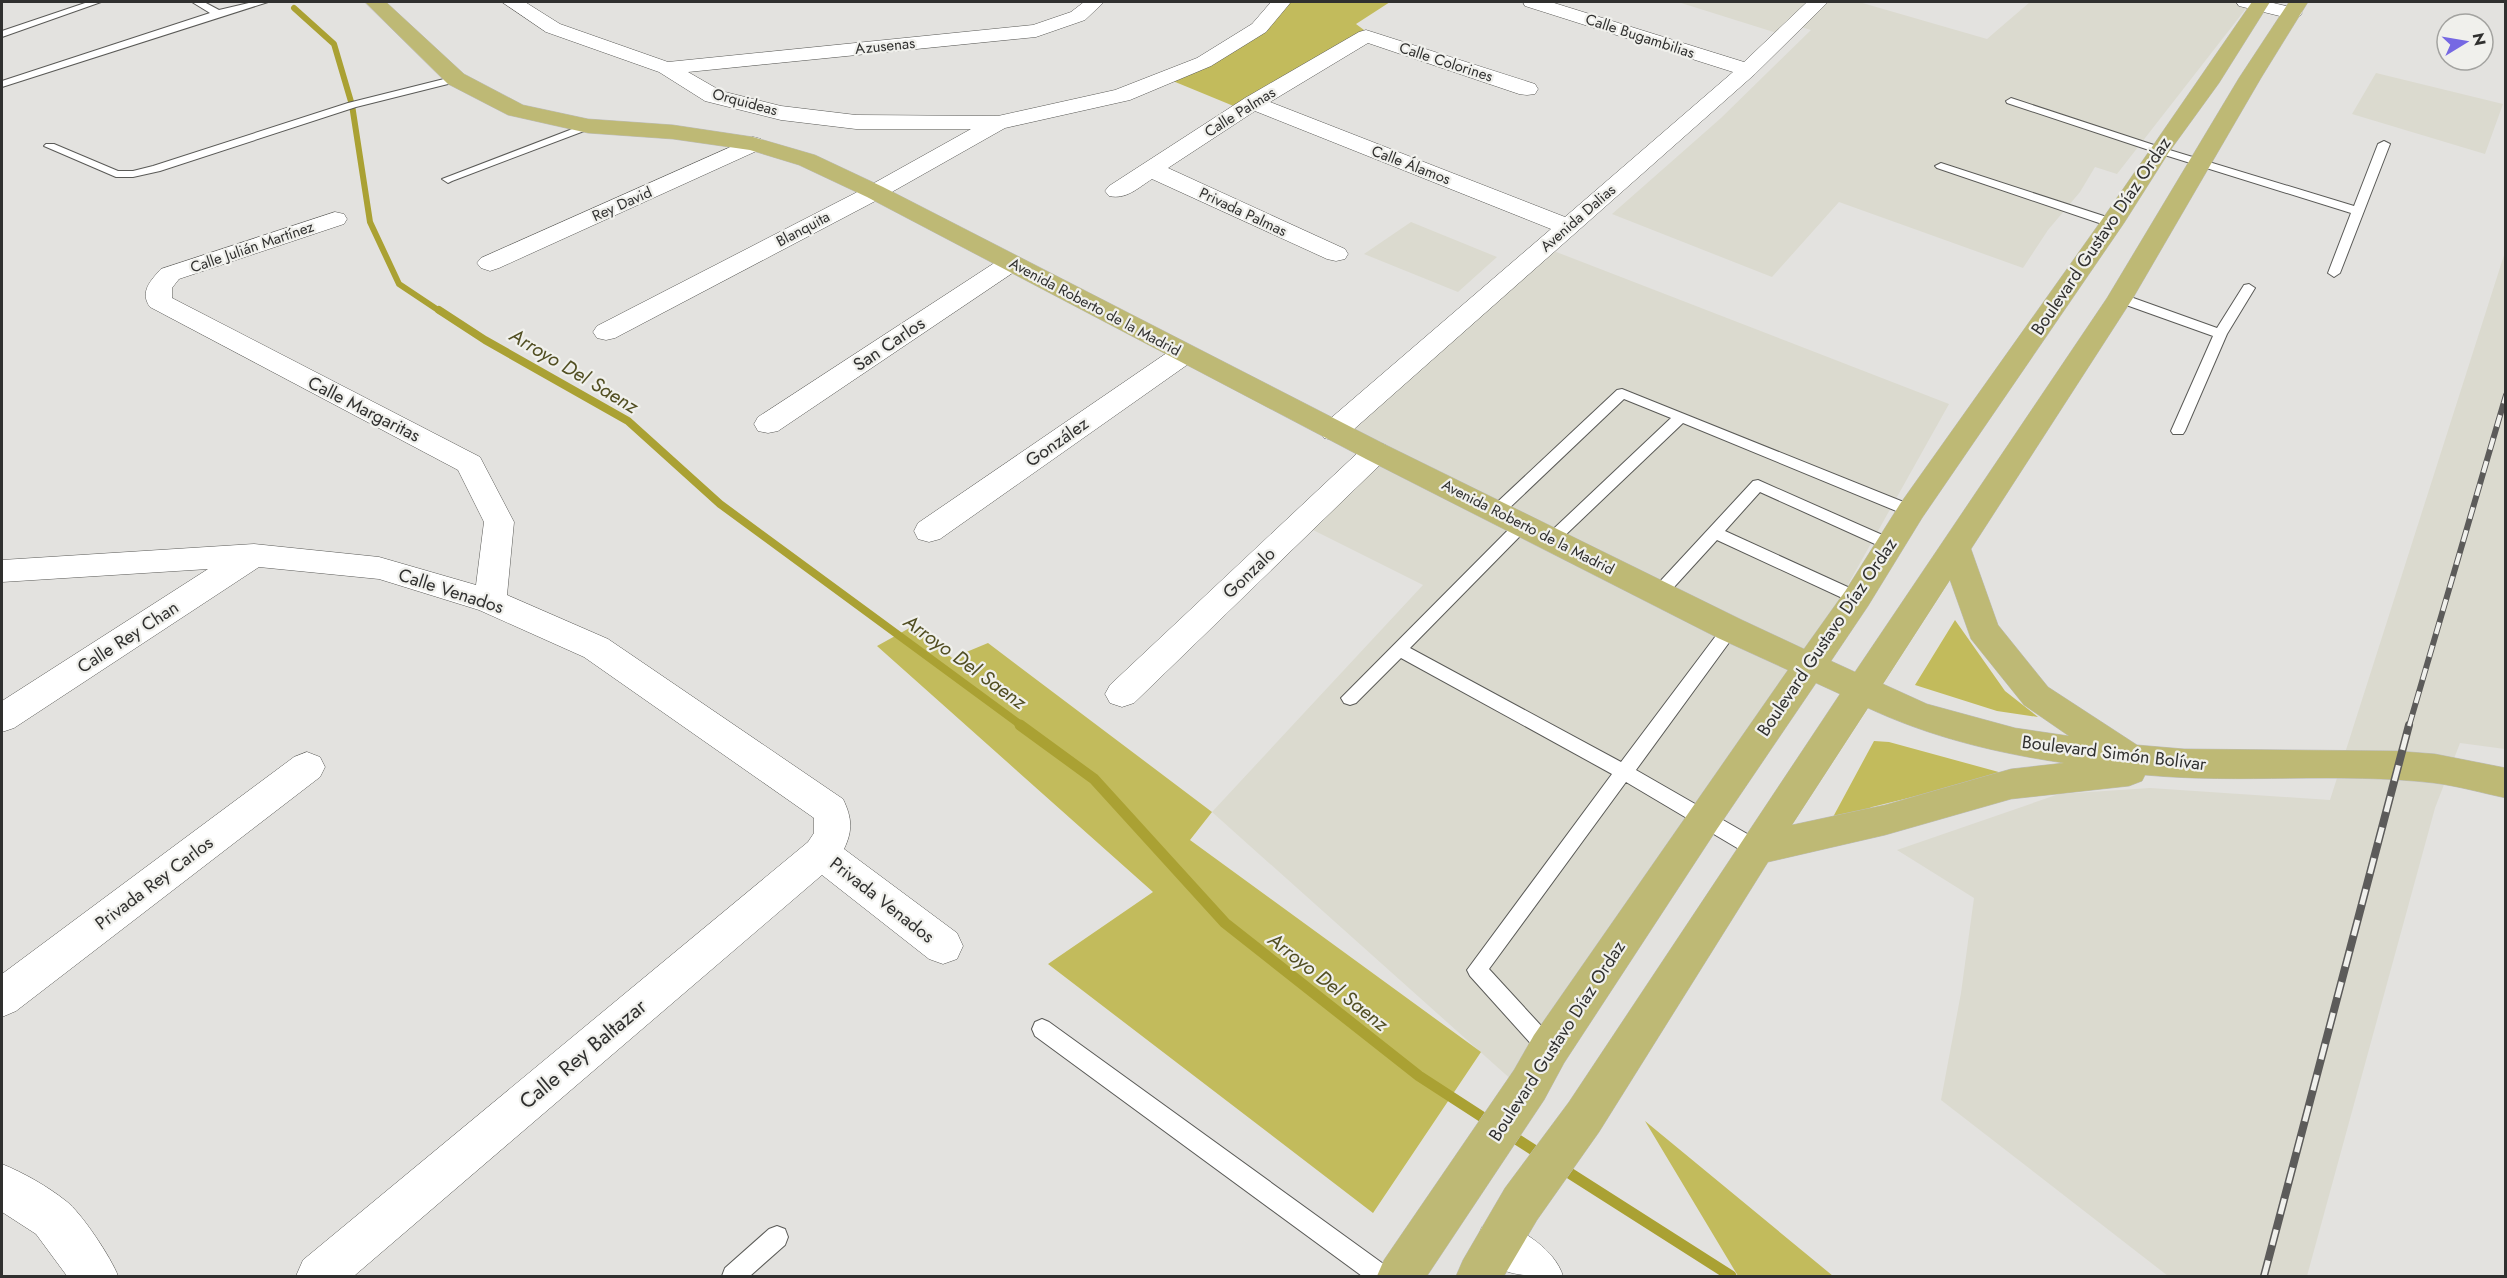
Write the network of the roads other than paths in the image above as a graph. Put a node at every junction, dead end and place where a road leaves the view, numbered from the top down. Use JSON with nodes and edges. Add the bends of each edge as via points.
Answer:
{"nodes":[{"id":1,"x":96,"y":2,"type":"edge"},
{"id":2,"x":196,"y":2,"type":"edge"},
{"id":3,"x":263,"y":2,"type":"edge"},
{"id":4,"x":375,"y":2,"type":"edge"},
{"id":5,"x":512,"y":2,"type":"edge"},
{"id":6,"x":1095,"y":2,"type":"edge"},
{"id":7,"x":1281,"y":2,"type":"edge"},
{"id":8,"x":1532,"y":2,"type":"edge"},
{"id":9,"x":1814,"y":2,"type":"edge"},
{"id":10,"x":2255,"y":3,"type":"edge"},
{"id":11,"x":2295,"y":7,"type":"edge"},
{"id":12,"x":218,"y":13,"type":"junction"},
{"id":13,"x":2,"y":33,"type":"edge"},
{"id":14,"x":1366,"y":36,"type":"joint"},
{"id":15,"x":666,"y":68,"type":"junction"},
{"id":16,"x":1748,"y":70,"type":"junction"},
{"id":17,"x":456,"y":79,"type":"junction"},
{"id":18,"x":2,"y":84,"type":"edge"},
{"id":19,"x":1527,"y":89,"type":"dead end"},
{"id":20,"x":2011,"y":101,"type":"dead end"},
{"id":21,"x":1253,"y":103,"type":"junction"},
{"id":22,"x":998,"y":123,"type":"junction"},
{"id":23,"x":588,"y":126,"type":"junction"},
{"id":24,"x":753,"y":144,"type":"junction"},
{"id":25,"x":2385,"y":144,"type":"dead end"},
{"id":26,"x":50,"y":146,"type":"dead end"},
{"id":27,"x":2159,"y":150,"type":"junction"},
{"id":28,"x":2201,"y":163,"type":"junction"},
{"id":29,"x":1941,"y":166,"type":"dead end"},
{"id":30,"x":1150,"y":169,"type":"junction"},
{"id":31,"x":448,"y":179,"type":"dead end"},
{"id":32,"x":1117,"y":191,"type":"dead end"},
{"id":33,"x":875,"y":192,"type":"junction"},
{"id":34,"x":2358,"y":211,"type":"junction"},
{"id":35,"x":335,"y":219,"type":"dead end"},
{"id":36,"x":2112,"y":223,"type":"junction"},
{"id":37,"x":1568,"y":227,"type":"junction"},
{"id":38,"x":1336,"y":254,"type":"dead end"},
{"id":39,"x":490,"y":263,"type":"dead end"},
{"id":40,"x":1011,"y":263,"type":"junction"},
{"id":41,"x":2334,"y":273,"type":"dead end"},
{"id":42,"x":170,"y":274,"type":"joint"},
{"id":43,"x":2249,"y":288,"type":"dead end"},
{"id":44,"x":2120,"y":298,"type":"junction"},
{"id":45,"x":606,"y":332,"type":"dead end"},
{"id":46,"x":2220,"y":334,"type":"junction"},
{"id":47,"x":1184,"y":354,"type":"junction"},
{"id":48,"x":1681,"y":417,"type":"junction"},
{"id":49,"x":768,"y":424,"type":"dead end"},
{"id":50,"x":1334,"y":431,"type":"junction"},
{"id":51,"x":2178,"y":431,"type":"dead end"},
{"id":52,"x":1376,"y":452,"type":"junction"},
{"id":53,"x":1497,"y":511,"type":"junction"},
{"id":54,"x":1911,"y":511,"type":"junction"},
{"id":55,"x":1523,"y":524,"type":"junction"},
{"id":56,"x":929,"y":531,"type":"dead end"},
{"id":57,"x":1716,"y":533,"type":"junction"},
{"id":58,"x":1552,"y":539,"type":"junction"},
{"id":59,"x":1892,"y":545,"type":"junction"},
{"id":60,"x":1955,"y":548,"type":"junction"},
{"id":61,"x":254,"y":555,"type":"junction"},
{"id":62,"x":2,"y":572,"type":"edge"},
{"id":63,"x":1659,"y":593,"type":"junction"},
{"id":64,"x":1857,"y":598,"type":"junction"},
{"id":65,"x":490,"y":601,"type":"junction"},
{"id":66,"x":1730,"y":629,"type":"junction"},
{"id":67,"x":1399,"y":649,"type":"junction"},
{"id":68,"x":1808,"y":666,"type":"junction"},
{"id":69,"x":1860,"y":690,"type":"junction"},
{"id":70,"x":1122,"y":694,"type":"dead end"},
{"id":71,"x":1350,"y":698,"type":"dead end"},
{"id":72,"x":2,"y":718,"type":"edge"},
{"id":73,"x":2132,"y":759,"type":"junction"},
{"id":74,"x":2184,"y":764,"type":"junction"},
{"id":75,"x":307,"y":767,"type":"dead end"},
{"id":76,"x":1624,"y":772,"type":"junction"},
{"id":77,"x":2505,"y":783,"type":"edge"},
{"id":78,"x":1704,"y":818,"type":"junction"},
{"id":79,"x":828,"y":838,"type":"junction"},
{"id":80,"x":1756,"y":849,"type":"junction"},
{"id":81,"x":943,"y":946,"type":"dead end"},
{"id":82,"x":2,"y":999,"type":"edge"},
{"id":83,"x":1042,"y":1029,"type":"dead end"},
{"id":84,"x":1539,"y":1067,"type":"junction"},
{"id":85,"x":2,"y":1186,"type":"edge"},
{"id":86,"x":777,"y":1237,"type":"dead end"},
{"id":87,"x":1488,"y":1260,"type":"edge"},
{"id":88,"x":95,"y":1276,"type":"edge"},
{"id":89,"x":319,"y":1276,"type":"edge"},
{"id":90,"x":733,"y":1276,"type":"edge"},
{"id":91,"x":1381,"y":1276,"type":"edge"},
{"id":92,"x":1400,"y":1276,"type":"edge"},
{"id":93,"x":1540,"y":1276,"type":"edge"}],
"edges":[{"from":1,"to":13,"type":"lane"},
{"from":2,"to":12,"type":"lane"},
{"from":3,"to":12,"type":"lane"},
{"from":4,"to":17,"type":"main road","name":"Avenida Roberto de la Madrid"},
{"from":5,"to":15,"type":"street","name":"Orquideas","via":[[553,28]]},
{"from":6,"to":15,"type":"street","name":"Azusenas","via":[[1078,16],[1036,31]]},
{"from":7,"to":22,"type":"street","via":[[1259,28],[1204,62],[1122,95]]},
{"from":8,"to":16,"type":"street","name":"Calle Bugambilias"},
{"from":9,"to":16,"type":"street","name":"Avenida Dalias"},
{"from":10,"to":11,"type":"street"},
{"from":10,"to":27,"type":"main road","name":"Boulevard Gustavo Díaz Ordaz","via":[[2208,83]]},
{"from":11,"to":28,"type":"main road"},
{"from":12,"to":18,"type":"lane"},
{"from":14,"to":19,"type":"street","name":"Calle Colorines"},
{"from":14,"to":21,"type":"street","name":"Calle Palmas"},
{"from":15,"to":22,"type":"street","name":"Orquideas","via":[[713,96],[780,112],[856,122]]},
{"from":16,"to":37,"type":"street","name":"Avenida Dalias"},
{"from":17,"to":23,"type":"main road","name":"Avenida Roberto de la Madrid","via":[[516,110]]},
{"from":17,"to":26,"type":"lane","via":[[352,105],[134,174],[116,174]]},
{"from":20,"to":27,"type":"lane"},
{"from":21,"to":30,"type":"street","name":"Calle Palmas"},
{"from":21,"to":37,"type":"street","name":"Calle Álamos"},
{"from":22,"to":33,"type":"street","name":"Blanquita"},
{"from":23,"to":24,"type":"main road","name":"Avenida Roberto de la Madrid","via":[[673,132]]},
{"from":23,"to":31,"type":"lane"},
{"from":24,"to":33,"type":"main road","name":"Avenida Roberto de la Madrid","via":[[807,160]]},
{"from":24,"to":39,"type":"street","name":"Rey David"},
{"from":25,"to":34,"type":"lane"},
{"from":27,"to":28,"type":"lane"},
{"from":27,"to":36,"type":"main road","name":"Boulevard Gustavo Díaz Ordaz"},
{"from":28,"to":34,"type":"lane"},
{"from":28,"to":44,"type":"main road"},
{"from":29,"to":36,"type":"lane"},
{"from":30,"to":32,"type":"street","name":"Calle Palmas"},
{"from":30,"to":38,"type":"street","name":"Privada Palmas"},
{"from":33,"to":40,"type":"main road","name":"Avenida Roberto de la Madrid"},
{"from":33,"to":45,"type":"street","name":"Blanquita"},
{"from":34,"to":41,"type":"lane"},
{"from":35,"to":42,"type":"street","name":"Calle Julián Martínez"},
{"from":36,"to":54,"type":"main road","name":"Boulevard Gustavo Díaz Ordaz"},
{"from":37,"to":50,"type":"street","name":"Avenida Dalias"},
{"from":40,"to":47,"type":"main road","name":"Avenida Roberto de la Madrid"},
{"from":40,"to":49,"type":"street","name":"San Carlos"},
{"from":42,"to":65,"type":"street","name":"Calle Margaritas","via":[[159,287],[159,302],[470,464],[499,522]]},
{"from":43,"to":46,"type":"lane"},
{"from":44,"to":46,"type":"lane"},
{"from":44,"to":60,"type":"main road"},
{"from":46,"to":51,"type":"lane"},
{"from":47,"to":50,"type":"main road","name":"Avenida Roberto de la Madrid"},
{"from":47,"to":56,"type":"street","name":"González"},
{"from":48,"to":53,"type":"lane","via":[[1622,393]]},
{"from":48,"to":54,"type":"lane"},
{"from":48,"to":58,"type":"lane"},
{"from":50,"to":52,"type":"main road","name":"Avenida Roberto de la Madrid"},
{"from":52,"to":53,"type":"main road","name":"Avenida Roberto de la Madrid"},
{"from":52,"to":70,"type":"street","name":"Gonzalo"},
{"from":53,"to":55,"type":"main road","name":"Avenida Roberto de la Madrid"},
{"from":54,"to":59,"type":"main road","name":"Boulevard Gustavo Díaz Ordaz"},
{"from":55,"to":58,"type":"main road","name":"Avenida Roberto de la Madrid"},
{"from":55,"to":67,"type":"lane"},
{"from":57,"to":59,"type":"lane","via":[[1758,486]]},
{"from":57,"to":63,"type":"lane"},
{"from":57,"to":64,"type":"lane"},
{"from":58,"to":63,"type":"main road","name":"Avenida Roberto de la Madrid"},
{"from":59,"to":64,"type":"main road","name":"Boulevard Gustavo Díaz Ordaz"},
{"from":60,"to":69,"type":"main road"},
{"from":60,"to":73,"type":"main road","via":[[1983,630],[2036,696]]},
{"from":61,"to":62,"type":"street","name":"Calle Venados"},
{"from":61,"to":65,"type":"street","name":"Calle Venados","via":[[379,568]]},
{"from":61,"to":72,"type":"street","name":"Calle Rey Chan"},
{"from":63,"to":66,"type":"main road","name":"Avenida Roberto de la Madrid"},
{"from":64,"to":68,"type":"main road","name":"Boulevard Gustavo Díaz Ordaz"},
{"from":65,"to":79,"type":"street","name":"Calle Venados","via":[[596,648],[830,810]]},
{"from":66,"to":68,"type":"main road","name":"Avenida Roberto de la Madrid"},
{"from":66,"to":76,"type":"lane"},
{"from":67,"to":71,"type":"lane"},
{"from":67,"to":76,"type":"lane"},
{"from":68,"to":69,"type":"main road","name":"Boulevard Simón Bolívar"},
{"from":68,"to":78,"type":"main road","name":"Boulevard Gustavo Díaz Ordaz"},
{"from":69,"to":73,"type":"main road","name":"Boulevard Simón Bolívar","via":[[1919,716],[1973,732]]},
{"from":69,"to":80,"type":"main road"},
{"from":73,"to":74,"type":"main road","name":"Boulevard Simón Bolívar"},
{"from":74,"to":77,"type":"main road","name":"Boulevard Simón Bolívar","via":[[2397,766]]},
{"from":74,"to":80,"type":"main road","via":[[2011,784],[1884,820]]},
{"from":75,"to":82,"type":"street","name":"Privada Rey Carlos"},
{"from":76,"to":78,"type":"lane"},
{"from":76,"to":84,"type":"lane","via":[[1478,970]]},
{"from":78,"to":80,"type":"lane"},
{"from":78,"to":84,"type":"main road","name":"Boulevard Gustavo Díaz Ordaz"},
{"from":79,"to":81,"type":"street","name":"Privada Venados"},
{"from":79,"to":89,"type":"street","name":"Calle Rey Baltazar"},
{"from":80,"to":87,"type":"main road"},
{"from":83,"to":91,"type":"lane"},
{"from":84,"to":92,"type":"main road","name":"Boulevard Gustavo Díaz Ordaz"},
{"from":85,"to":88,"type":"street","via":[[52,1218]]},
{"from":86,"to":90,"type":"lane"},
{"from":87,"to":93,"type":"street"}]}
